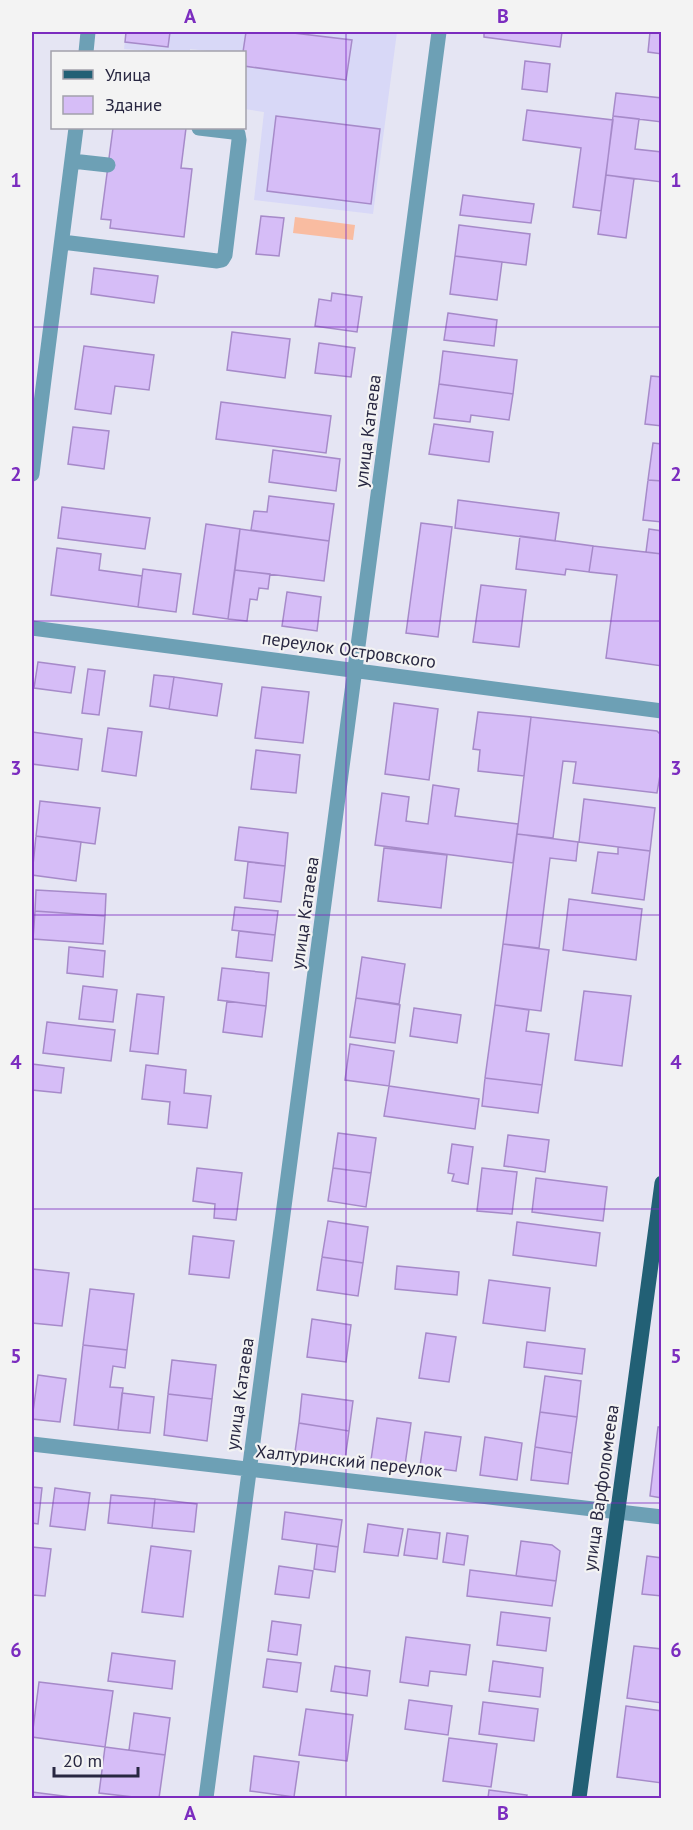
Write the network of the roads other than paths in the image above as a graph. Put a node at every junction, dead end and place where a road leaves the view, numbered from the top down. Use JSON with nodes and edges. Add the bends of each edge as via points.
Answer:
{"nodes":[{"id":1,"x":88,"y":32,"type":"edge"},
{"id":2,"x":439,"y":32,"type":"edge"},
{"id":3,"x":86,"y":51,"type":"edge"},
{"id":4,"x":76,"y":129,"type":"edge"},
{"id":5,"x":208,"y":129,"type":"edge"},
{"id":6,"x":72,"y":161,"type":"junction"},
{"id":7,"x":108,"y":165,"type":"dead end"},
{"id":8,"x":62,"y":242,"type":"junction"},
{"id":9,"x":32,"y":474,"type":"edge"},
{"id":10,"x":32,"y":628,"type":"edge"},
{"id":11,"x":356,"y":670,"type":"junction"},
{"id":12,"x":662,"y":711,"type":"edge"},
{"id":13,"x":662,"y":1182,"type":"edge"},
{"id":14,"x":32,"y":1444,"type":"edge"},
{"id":15,"x":250,"y":1470,"type":"junction"},
{"id":16,"x":617,"y":1511,"type":"junction"},
{"id":17,"x":662,"y":1516,"type":"edge"},
{"id":18,"x":206,"y":1798,"type":"edge"},
{"id":19,"x":579,"y":1798,"type":"edge"}],
"edges":[{"from":1,"to":3,"type":"street"},
{"from":2,"to":11,"type":"street","name":"улица Катаева"},
{"from":4,"to":6,"type":"street"},
{"from":5,"to":8,"type":"street","via":[[233,132],[239,140],[222,260]]},
{"from":6,"to":7,"type":"street"},
{"from":6,"to":8,"type":"street"},
{"from":8,"to":9,"type":"street"},
{"from":10,"to":11,"type":"street","name":"переулок Островского"},
{"from":11,"to":12,"type":"street","name":"переулок Островского"},
{"from":11,"to":15,"type":"street","name":"улица Катаева"},
{"from":13,"to":16,"type":"main road","name":"улица Варфоломеева"},
{"from":14,"to":15,"type":"street","name":"Халтуринский переулок"},
{"from":15,"to":16,"type":"street","name":"Халтуринский переулок"},
{"from":15,"to":18,"type":"street","name":"улица Катаева"},
{"from":16,"to":17,"type":"street","name":"Халтуринский переулок"},
{"from":16,"to":19,"type":"main road","name":"улица Варфоломеева"}]}
